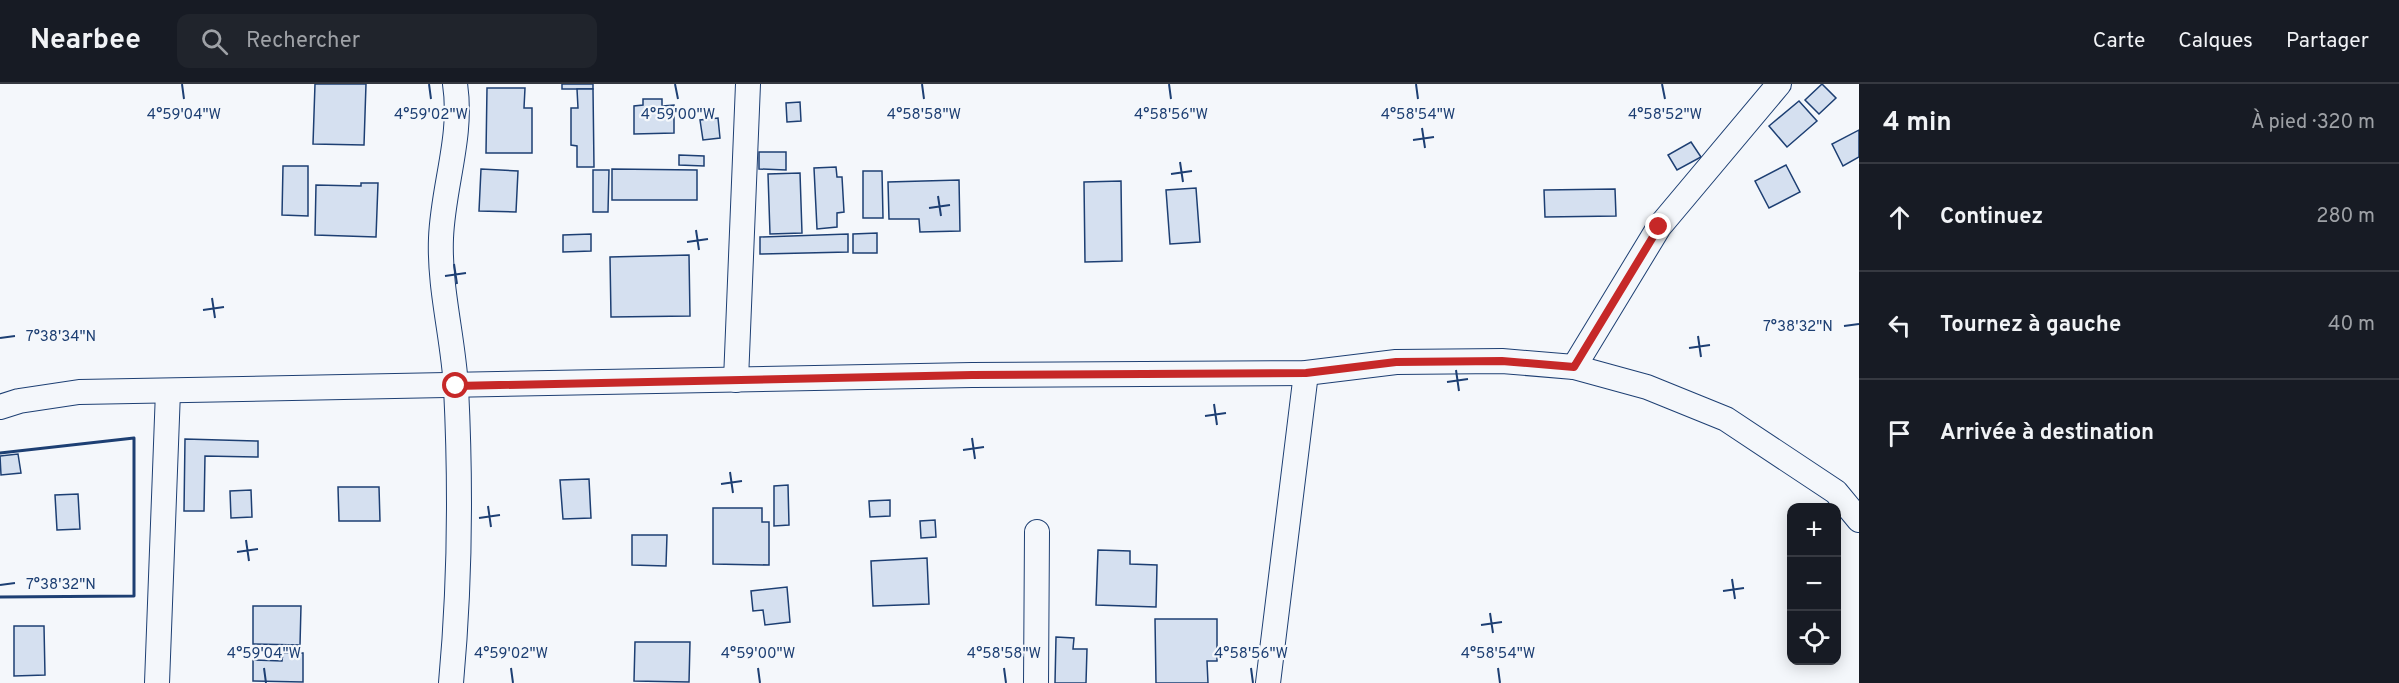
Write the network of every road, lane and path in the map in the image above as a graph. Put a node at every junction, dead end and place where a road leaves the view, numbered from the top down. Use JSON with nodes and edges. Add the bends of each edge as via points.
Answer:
{"nodes":[{"id":1,"x":455,"y":84,"type":"edge"},
{"id":2,"x":748,"y":84,"type":"edge"},
{"id":3,"x":1779,"y":84,"type":"edge"},
{"id":4,"x":1574,"y":367,"type":"junction"},
{"id":5,"x":1306,"y":373,"type":"junction"},
{"id":6,"x":736,"y":380,"type":"junction"},
{"id":7,"x":456,"y":386,"type":"junction"},
{"id":8,"x":168,"y":392,"type":"junction"},
{"id":9,"x":0,"y":407,"type":"edge"},
{"id":10,"x":1859,"y":520,"type":"edge"},
{"id":11,"x":1037,"y":532,"type":"dead end"},
{"id":12,"x":157,"y":683,"type":"edge"},
{"id":13,"x":451,"y":683,"type":"edge"},
{"id":14,"x":1036,"y":683,"type":"edge"},
{"id":15,"x":1268,"y":683,"type":"edge"}],
"edges":[{"from":1,"to":7,"type":"street","via":[[456,132],[441,237],[443,293]]},
{"from":2,"to":6,"type":"street"},
{"from":3,"to":4,"type":"street","via":[[1659,227]]},
{"from":4,"to":5,"type":"street","via":[[1502,361],[1396,362]]},
{"from":4,"to":10,"type":"street","via":[[1647,387],[1725,419],[1836,492]]},
{"from":5,"to":6,"type":"street"},
{"from":5,"to":15,"type":"street"},
{"from":6,"to":7,"type":"street"},
{"from":7,"to":8,"type":"street"},
{"from":7,"to":13,"type":"street","via":[[459,597]]},
{"from":8,"to":9,"type":"street","via":[[79,392]]},
{"from":8,"to":12,"type":"street"},
{"from":11,"to":14,"type":"street"}]}
